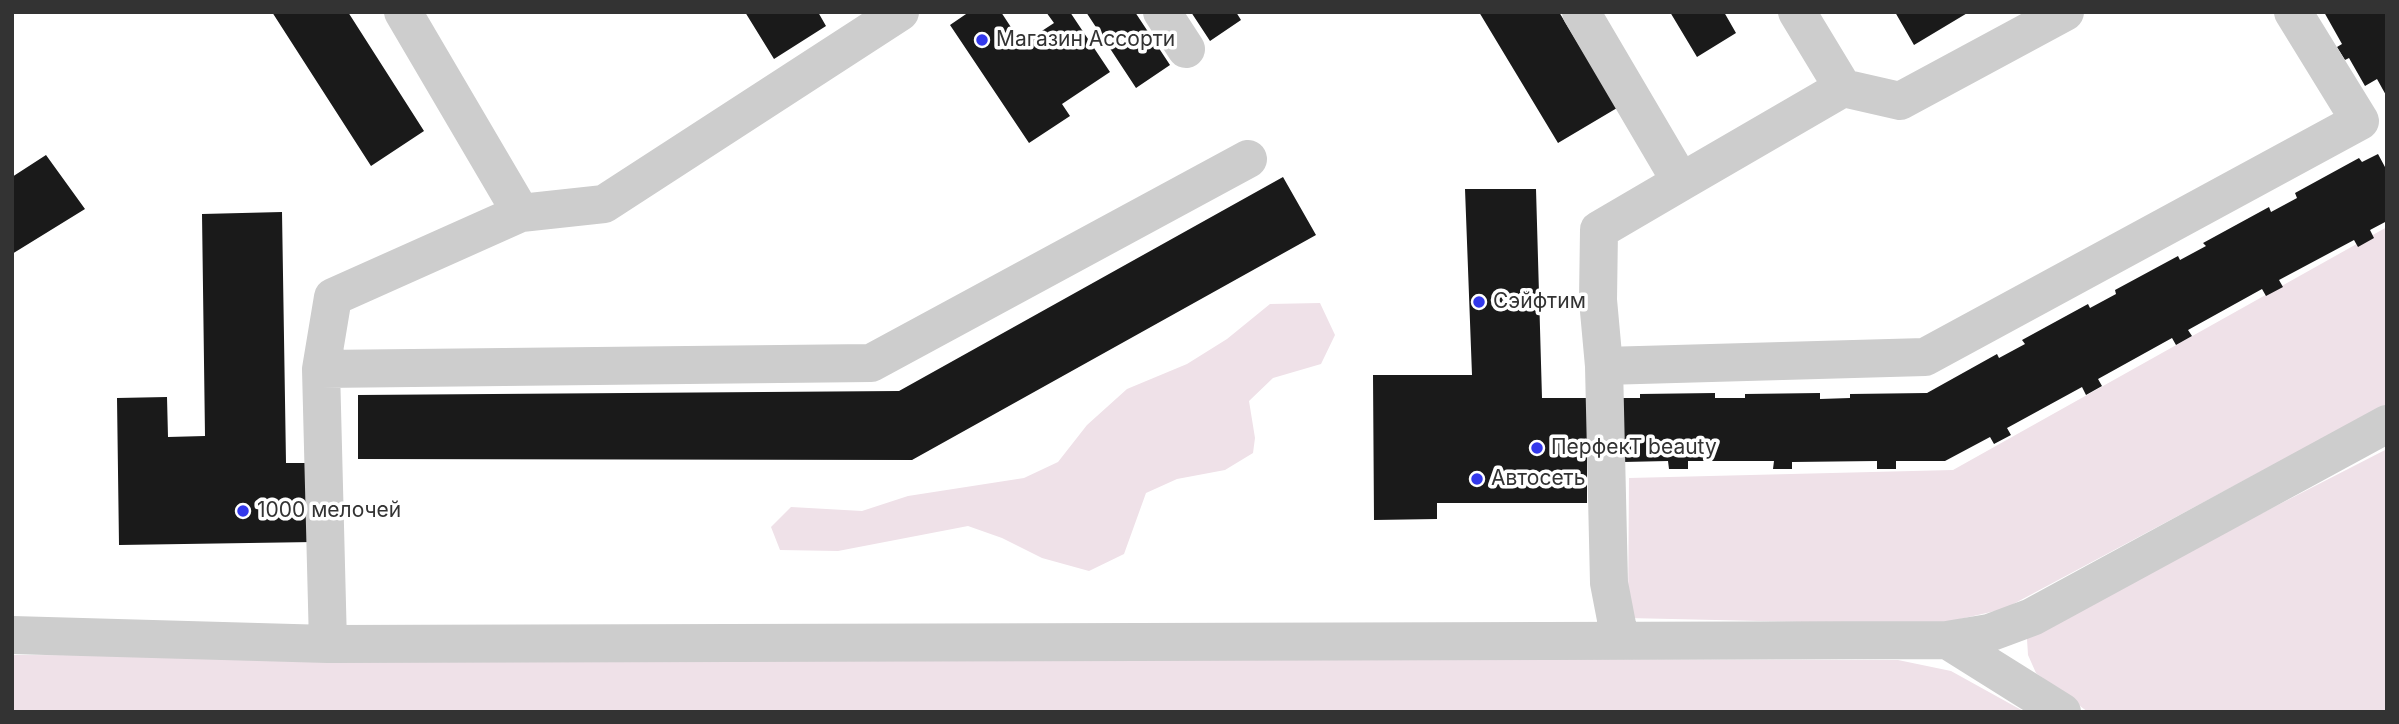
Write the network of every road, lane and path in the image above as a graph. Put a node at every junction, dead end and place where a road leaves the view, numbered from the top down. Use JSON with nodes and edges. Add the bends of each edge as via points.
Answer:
{"nodes":[{"id":1,"x":404,"y":12,"type":"edge"},
{"id":2,"x":900,"y":12,"type":"edge"},
{"id":3,"x":1162,"y":12,"type":"edge"},
{"id":4,"x":1581,"y":12,"type":"edge"},
{"id":5,"x":1797,"y":12,"type":"edge"},
{"id":6,"x":2065,"y":12,"type":"edge"},
{"id":7,"x":2293,"y":12,"type":"edge"},
{"id":8,"x":1186,"y":49,"type":"dead end"},
{"id":9,"x":1843,"y":88,"type":"junction"},
{"id":10,"x":2374,"y":130,"type":"edge"},
{"id":11,"x":1248,"y":159,"type":"dead end"},
{"id":12,"x":1681,"y":182,"type":"junction"},
{"id":13,"x":521,"y":213,"type":"junction"},
{"id":14,"x":1604,"y":366,"type":"junction"},
{"id":15,"x":321,"y":369,"type":"junction"},
{"id":16,"x":2387,"y":424,"type":"edge"},
{"id":17,"x":12,"y":635,"type":"edge"},
{"id":18,"x":1620,"y":640,"type":"junction"},
{"id":19,"x":1947,"y":640,"type":"junction"},
{"id":20,"x":328,"y":644,"type":"junction"},
{"id":21,"x":2062,"y":712,"type":"edge"}],
"edges":[{"from":1,"to":13,"type":"street"},
{"from":2,"to":13,"type":"street","via":[[604,204]]},
{"from":3,"to":8,"type":"street"},
{"from":4,"to":12,"type":"street"},
{"from":5,"to":9,"type":"street"},
{"from":6,"to":9,"type":"street","via":[[1900,100]]},
{"from":7,"to":10,"type":"street"},
{"from":9,"to":12,"type":"street"},
{"from":10,"to":14,"type":"street","via":[[1924,357]]},
{"from":11,"to":15,"type":"street","via":[[871,363]]},
{"from":12,"to":14,"type":"street","via":[[1599,230],[1598,300]]},
{"from":13,"to":15,"type":"street","via":[[332,297]]},
{"from":14,"to":18,"type":"street","via":[[1609,583]]},
{"from":15,"to":20,"type":"street"},
{"from":16,"to":19,"type":"street","via":[[2032,617],[1989,633]]},
{"from":17,"to":20,"type":"street"},
{"from":18,"to":19,"type":"street"},
{"from":18,"to":20,"type":"street"},
{"from":19,"to":21,"type":"street"}]}
